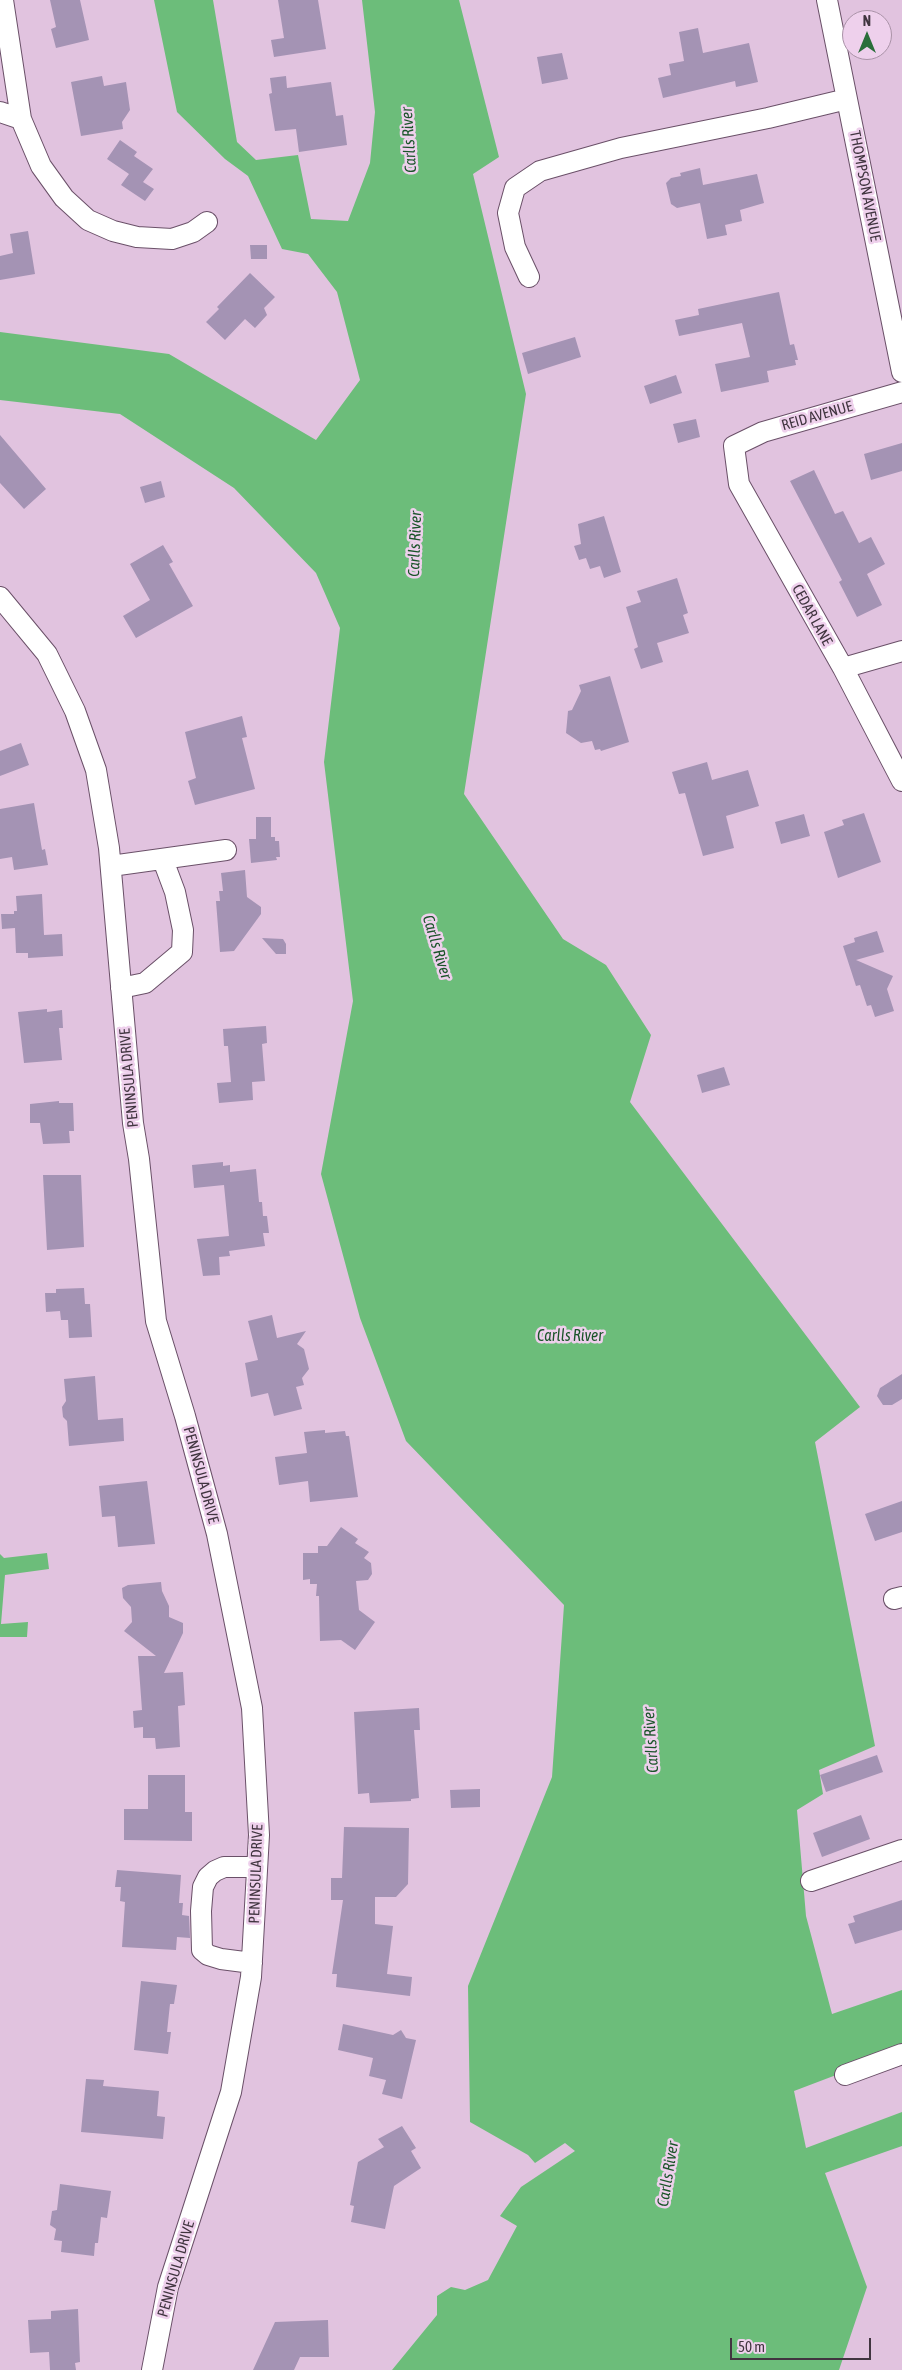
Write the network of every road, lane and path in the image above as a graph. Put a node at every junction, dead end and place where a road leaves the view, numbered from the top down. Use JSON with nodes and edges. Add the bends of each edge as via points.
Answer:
{"nodes":[{"id":1,"x":3,"y":0,"type":"edge"},
{"id":2,"x":827,"y":0,"type":"edge"},
{"id":3,"x":847,"y":99,"type":"junction"},
{"id":4,"x":0,"y":112,"type":"edge"},
{"id":5,"x":21,"y":119,"type":"junction"},
{"id":6,"x":207,"y":222,"type":"dead end"},
{"id":7,"x":529,"y":277,"type":"dead end"},
{"id":8,"x":902,"y":372,"type":"edge"},
{"id":9,"x":902,"y":392,"type":"edge"},
{"id":10,"x":734,"y":446,"type":"joint"},
{"id":11,"x":0,"y":598,"type":"edge"},
{"id":12,"x":902,"y":651,"type":"edge"},
{"id":13,"x":843,"y":668,"type":"junction"},
{"id":14,"x":902,"y":781,"type":"edge"},
{"id":15,"x":226,"y":850,"type":"dead end"},
{"id":16,"x":163,"y":860,"type":"junction"},
{"id":17,"x":111,"y":866,"type":"junction"},
{"id":18,"x":121,"y":988,"type":"junction"},
{"id":19,"x":902,"y":1850,"type":"edge"},
{"id":20,"x":257,"y":1867,"type":"junction"},
{"id":21,"x":811,"y":1881,"type":"dead end"},
{"id":22,"x":252,"y":1963,"type":"junction"},
{"id":23,"x":902,"y":2054,"type":"edge"},
{"id":24,"x":845,"y":2075,"type":"dead end"},
{"id":25,"x":152,"y":2370,"type":"edge"}],
"edges":[{"from":1,"to":5,"type":"street"},
{"from":2,"to":3,"type":"street","name":"THOMPSON AVENUE"},
{"from":3,"to":7,"type":"street","via":[[621,148],[540,171],[515,188],[508,213],[515,246]]},
{"from":3,"to":8,"type":"street","name":"THOMPSON AVENUE"},
{"from":4,"to":5,"type":"street"},
{"from":5,"to":6,"type":"street","via":[[41,166],[64,198],[88,220],[137,237],[172,239],[193,232]]},
{"from":9,"to":10,"type":"street","name":"REID AVENUE","via":[[763,432]]},
{"from":10,"to":13,"type":"street","name":"CEDAR LANE","via":[[739,484]]},
{"from":11,"to":17,"type":"street","name":"PENINSULA DRIVE","via":[[47,654],[75,711],[96,770]]},
{"from":12,"to":13,"type":"street"},
{"from":13,"to":14,"type":"street","name":"CEDAR LANE"},
{"from":15,"to":16,"type":"street"},
{"from":16,"to":17,"type":"street"},
{"from":16,"to":18,"type":"street","via":[[175,892],[183,930],[182,952],[145,983]]},
{"from":17,"to":18,"type":"street","name":"PENINSULA DRIVE"},
{"from":18,"to":20,"type":"street","name":"PENINSULA DRIVE","via":[[156,1320],[217,1534],[252,1708],[259,1835]]},
{"from":19,"to":21,"type":"street"},
{"from":20,"to":22,"type":"street","name":"PENINSULA DRIVE"},
{"from":20,"to":22,"type":"street","via":[[224,1866],[215,1871],[203,1887],[201,1910],[202,1950],[221,1959]]},
{"from":22,"to":25,"type":"street","name":"PENINSULA DRIVE","via":[[231,2092],[168,2287]]},
{"from":23,"to":24,"type":"street"}]}
